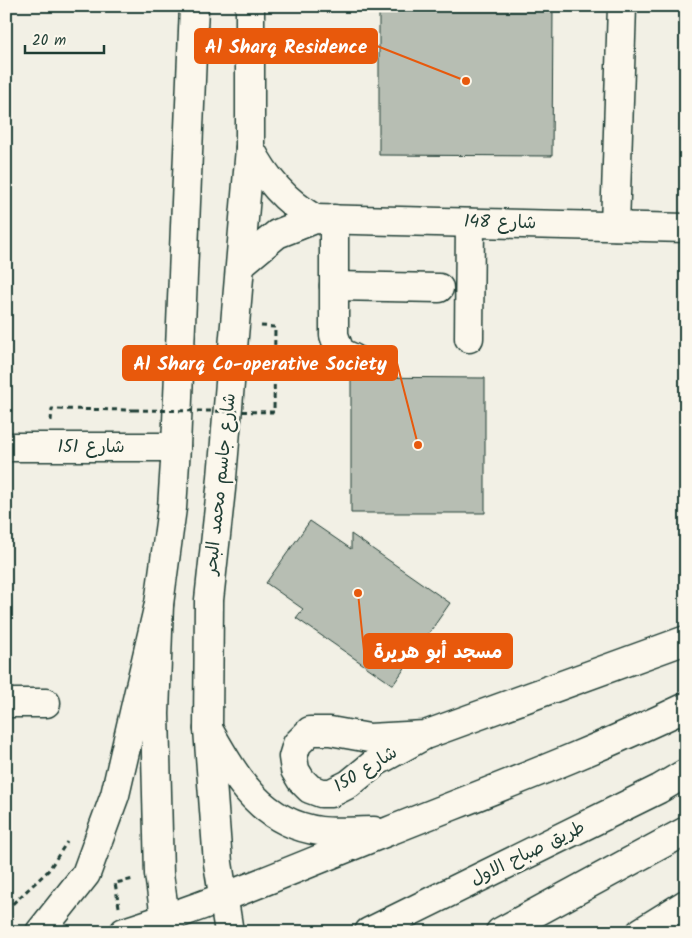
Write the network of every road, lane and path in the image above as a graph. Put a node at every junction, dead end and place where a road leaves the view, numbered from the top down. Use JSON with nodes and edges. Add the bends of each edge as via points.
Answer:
{"nodes":[{"id":1,"x":194,"y":6,"type":"edge"},
{"id":2,"x":250,"y":6,"type":"edge"},
{"id":3,"x":266,"y":6,"type":"edge"},
{"id":4,"x":622,"y":6,"type":"edge"},
{"id":5,"x":250,"y":50,"type":"junction"},
{"id":6,"x":250,"y":148,"type":"junction"},
{"id":7,"x":324,"y":219,"type":"junction"},
{"id":8,"x":470,"y":223,"type":"junction"},
{"id":9,"x":615,"y":226,"type":"junction"},
{"id":10,"x":686,"y":228,"type":"edge"},
{"id":11,"x":241,"y":264,"type":"junction"},
{"id":12,"x":334,"y":286,"type":"junction"},
{"id":13,"x":439,"y":288,"type":"dead end"},
{"id":14,"x":275,"y":326,"type":"dead end"},
{"id":15,"x":469,"y":338,"type":"dead end"},
{"id":16,"x":353,"y":358,"type":"dead end"},
{"id":17,"x":52,"y":409,"type":"dead end"},
{"id":18,"x":6,"y":447,"type":"edge"},
{"id":19,"x":176,"y":447,"type":"junction"},
{"id":20,"x":159,"y":604,"type":"junction"},
{"id":21,"x":686,"y":640,"type":"edge"},
{"id":22,"x":6,"y":703,"type":"edge"},
{"id":23,"x":46,"y":703,"type":"dead end"},
{"id":24,"x":686,"y":707,"type":"edge"},
{"id":25,"x":208,"y":729,"type":"junction"},
{"id":26,"x":425,"y":735,"type":"dead end"},
{"id":27,"x":686,"y":773,"type":"edge"},
{"id":28,"x":388,"y":831,"type":"junction"},
{"id":29,"x":686,"y":831,"type":"edge"},
{"id":30,"x":67,"y":840,"type":"dead end"},
{"id":31,"x":223,"y":897,"type":"junction"},
{"id":32,"x":686,"y":904,"type":"edge"},
{"id":33,"x":6,"y":910,"type":"edge"},
{"id":34,"x":166,"y":926,"type":"edge"},
{"id":35,"x":40,"y":932,"type":"edge"},
{"id":36,"x":124,"y":932,"type":"edge"},
{"id":37,"x":229,"y":932,"type":"edge"},
{"id":38,"x":369,"y":932,"type":"edge"},
{"id":39,"x":500,"y":932,"type":"edge"},
{"id":40,"x":641,"y":932,"type":"edge"}],
"edges":[{"from":1,"to":19,"type":"main road"},
{"from":2,"to":5,"type":"main road","name":"شارع جاسم محمد البحر"},
{"from":3,"to":5,"type":"main road"},
{"from":4,"to":9,"type":"main road"},
{"from":5,"to":6,"type":"main road","name":"شارع جاسم محمد البحر"},
{"from":6,"to":7,"type":"main road","via":[[259,166],[284,197]]},
{"from":6,"to":11,"type":"main road","name":"شارع جاسم محمد البحر"},
{"from":7,"to":8,"type":"main road","name":"شارع 148"},
{"from":7,"to":11,"type":"main road","name":"شارع 148","via":[[277,234]]},
{"from":7,"to":12,"type":"main road"},
{"from":8,"to":9,"type":"main road","name":"شارع 148"},
{"from":8,"to":15,"type":"main road"},
{"from":9,"to":10,"type":"main road","name":"شارع 148"},
{"from":11,"to":25,"type":"main road","name":"شارع جاسم محمد البحر","via":[[209,600]]},
{"from":12,"to":13,"type":"main road"},
{"from":12,"to":16,"type":"main road","via":[[334,335],[340,352]]},
{"from":14,"to":17,"type":"path","bridge":true,"via":[[274,412]]},
{"from":18,"to":19,"type":"main road","name":"شارع 151"},
{"from":19,"to":20,"type":"main road","via":[[172,508]]},
{"from":20,"to":34,"type":"main road","via":[[155,714],[158,864]]},
{"from":20,"to":35,"type":"main road","via":[[115,795],[86,874]]},
{"from":21,"to":26,"type":"main road"},
{"from":22,"to":23,"type":"main road"},
{"from":24,"to":28,"type":"main road","via":[[619,740]]},
{"from":25,"to":28,"type":"main road","via":[[238,780],[261,805],[290,823],[320,831]]},
{"from":25,"to":31,"type":"main road","name":"شارع جاسم محمد البحر"},
{"from":27,"to":38,"type":"main road","name":"طريق صباح الاول"},
{"from":28,"to":31,"type":"main road"},
{"from":29,"to":39,"type":"main road"},
{"from":30,"to":33,"type":"path","via":[[48,871]]},
{"from":31,"to":34,"type":"main road"},
{"from":31,"to":37,"type":"main road","name":"شارع جاسم محمد البحر"},
{"from":32,"to":40,"type":"main road"},
{"from":34,"to":36,"type":"main road"}]}
